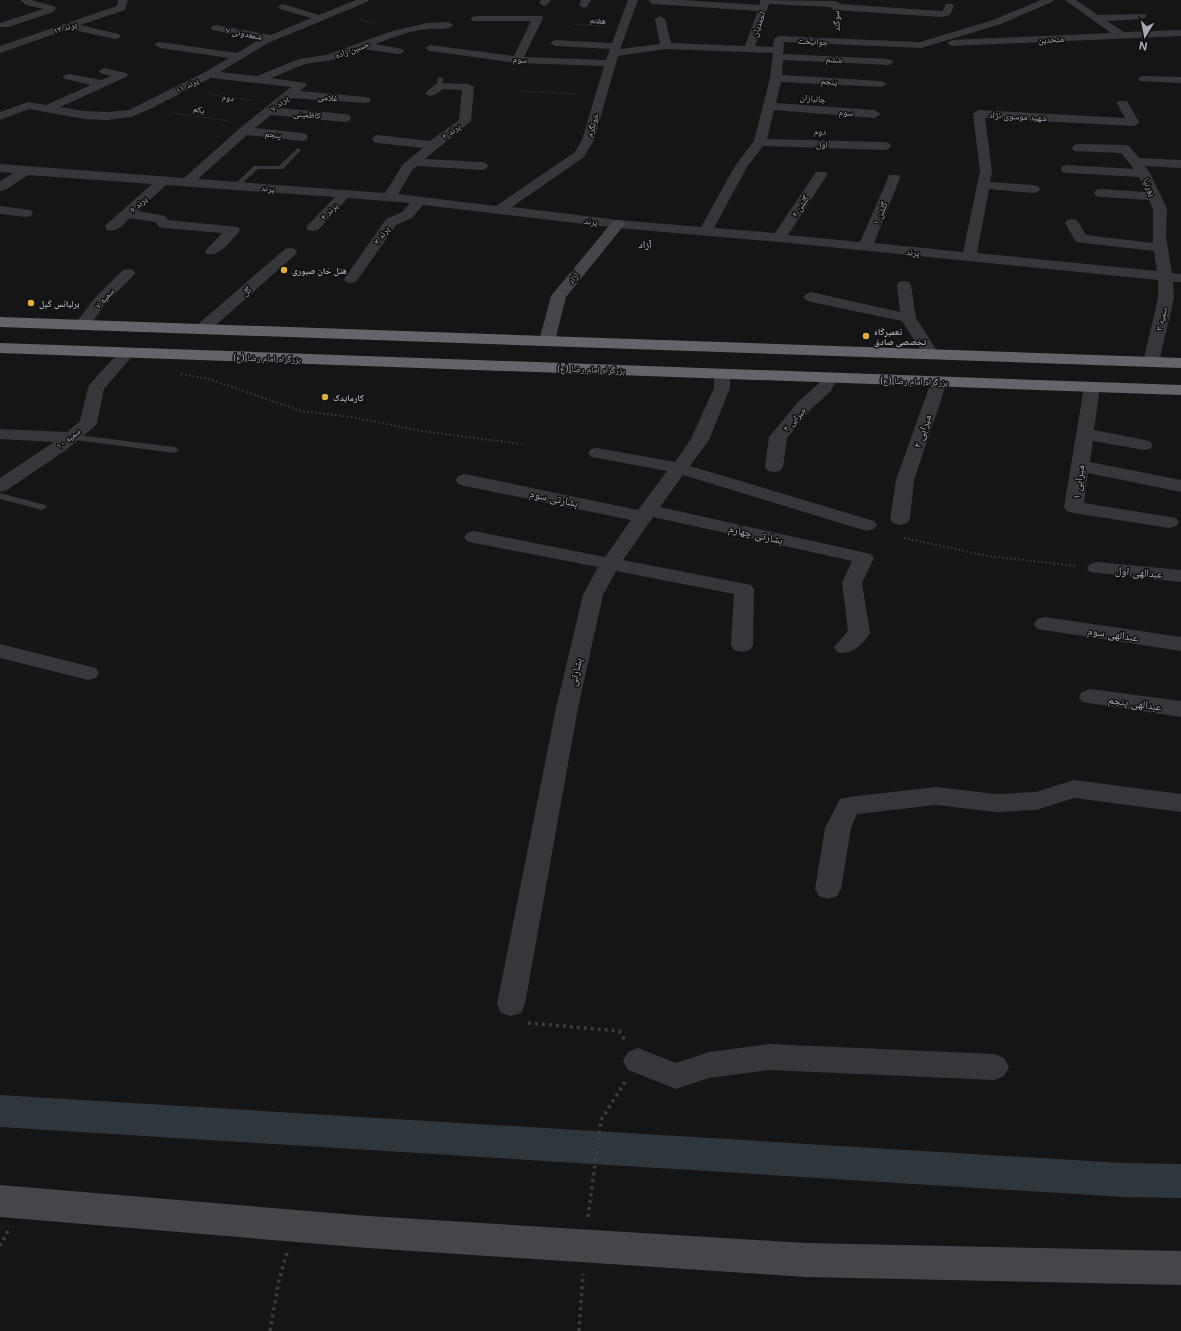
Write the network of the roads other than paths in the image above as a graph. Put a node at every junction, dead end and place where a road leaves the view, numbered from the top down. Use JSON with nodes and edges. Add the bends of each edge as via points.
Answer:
{"nodes":[{"id":1,"x":25,"y":0,"type":"edge"},
{"id":2,"x":123,"y":0,"type":"edge"},
{"id":3,"x":364,"y":0,"type":"edge"},
{"id":4,"x":633,"y":0,"type":"edge"},
{"id":5,"x":1049,"y":0,"type":"edge"},
{"id":6,"x":1070,"y":0,"type":"edge"},
{"id":7,"x":653,"y":1,"type":"dead end"},
{"id":8,"x":764,"y":3,"type":"edge"},
{"id":9,"x":1138,"y":5,"type":"dead end"},
{"id":10,"x":835,"y":6,"type":"edge"},
{"id":11,"x":949,"y":6,"type":"dead end"},
{"id":12,"x":283,"y":7,"type":"dead end"},
{"id":13,"x":320,"y":18,"type":"junction"},
{"id":14,"x":1098,"y":18,"type":"junction"},
{"id":15,"x":476,"y":19,"type":"dead end"},
{"id":16,"x":660,"y":19,"type":"dead end"},
{"id":17,"x":2,"y":24,"type":"edge"},
{"id":18,"x":448,"y":25,"type":"dead end"},
{"id":19,"x":69,"y":26,"type":"junction"},
{"id":20,"x":216,"y":28,"type":"dead end"},
{"id":21,"x":1181,"y":33,"type":"edge"},
{"id":22,"x":43,"y":34,"type":"junction"},
{"id":23,"x":115,"y":36,"type":"dead end"},
{"id":24,"x":1121,"y":36,"type":"junction"},
{"id":25,"x":272,"y":38,"type":"junction"},
{"id":26,"x":555,"y":43,"type":"dead end"},
{"id":27,"x":160,"y":45,"type":"dead end"},
{"id":28,"x":360,"y":45,"type":"junction"},
{"id":29,"x":921,"y":45,"type":"junction"},
{"id":30,"x":666,"y":46,"type":"junction"},
{"id":31,"x":430,"y":48,"type":"dead end"},
{"id":32,"x":749,"y":48,"type":"junction"},
{"id":33,"x":0,"y":50,"type":"edge"},
{"id":34,"x":399,"y":51,"type":"dead end"},
{"id":35,"x":613,"y":54,"type":"junction"},
{"id":36,"x":778,"y":54,"type":"junction"},
{"id":37,"x":239,"y":56,"type":"junction"},
{"id":38,"x":517,"y":60,"type":"junction"},
{"id":39,"x":889,"y":62,"type":"dead end"},
{"id":40,"x":104,"y":71,"type":"dead end"},
{"id":41,"x":209,"y":74,"type":"junction"},
{"id":42,"x":69,"y":77,"type":"dead end"},
{"id":43,"x":776,"y":78,"type":"junction"},
{"id":44,"x":258,"y":79,"type":"junction"},
{"id":45,"x":1144,"y":79,"type":"dead end"},
{"id":46,"x":1181,"y":80,"type":"edge"},
{"id":47,"x":102,"y":84,"type":"junction"},
{"id":48,"x":881,"y":84,"type":"dead end"},
{"id":49,"x":437,"y":86,"type":"dead end"},
{"id":50,"x":290,"y":94,"type":"junction"},
{"id":51,"x":365,"y":100,"type":"dead end"},
{"id":52,"x":1123,"y":103,"type":"dead end"},
{"id":53,"x":1029,"y":104,"type":"dead end"},
{"id":54,"x":770,"y":106,"type":"junction"},
{"id":55,"x":273,"y":107,"type":"junction"},
{"id":56,"x":1078,"y":107,"type":"dead end"},
{"id":57,"x":46,"y":109,"type":"junction"},
{"id":58,"x":874,"y":114,"type":"dead end"},
{"id":59,"x":0,"y":116,"type":"edge"},
{"id":60,"x":1033,"y":117,"type":"junction"},
{"id":61,"x":345,"y":118,"type":"dead end"},
{"id":62,"x":1083,"y":120,"type":"junction"},
{"id":63,"x":248,"y":128,"type":"junction"},
{"id":64,"x":763,"y":128,"type":"junction"},
{"id":65,"x":778,"y":129,"type":"dead end"},
{"id":66,"x":302,"y":137,"type":"dead end"},
{"id":67,"x":378,"y":140,"type":"dead end"},
{"id":68,"x":760,"y":142,"type":"junction"},
{"id":69,"x":433,"y":145,"type":"junction"},
{"id":70,"x":885,"y":146,"type":"dead end"},
{"id":71,"x":1078,"y":148,"type":"dead end"},
{"id":72,"x":298,"y":150,"type":"dead end"},
{"id":73,"x":414,"y":162,"type":"junction"},
{"id":74,"x":1181,"y":164,"type":"edge"},
{"id":75,"x":482,"y":166,"type":"dead end"},
{"id":76,"x":1139,"y":167,"type":"junction"},
{"id":77,"x":0,"y":168,"type":"edge"},
{"id":78,"x":1067,"y":169,"type":"dead end"},
{"id":79,"x":26,"y":171,"type":"junction"},
{"id":80,"x":821,"y":175,"type":"dead end"},
{"id":81,"x":894,"y":178,"type":"dead end"},
{"id":82,"x":164,"y":181,"type":"junction"},
{"id":83,"x":187,"y":183,"type":"junction"},
{"id":84,"x":983,"y":185,"type":"junction"},
{"id":85,"x":236,"y":186,"type":"junction"},
{"id":86,"x":0,"y":187,"type":"edge"},
{"id":87,"x":1033,"y":189,"type":"dead end"},
{"id":88,"x":1101,"y":193,"type":"dead end"},
{"id":89,"x":345,"y":194,"type":"junction"},
{"id":90,"x":1154,"y":196,"type":"junction"},
{"id":91,"x":389,"y":197,"type":"junction"},
{"id":92,"x":419,"y":201,"type":"junction"},
{"id":93,"x":0,"y":210,"type":"edge"},
{"id":94,"x":499,"y":210,"type":"junction"},
{"id":95,"x":26,"y":213,"type":"dead end"},
{"id":96,"x":128,"y":213,"type":"junction"},
{"id":97,"x":1072,"y":223,"type":"dead end"},
{"id":98,"x":618,"y":224,"type":"junction"},
{"id":99,"x":112,"y":227,"type":"dead end"},
{"id":100,"x":313,"y":227,"type":"dead end"},
{"id":101,"x":706,"y":231,"type":"junction"},
{"id":102,"x":779,"y":238,"type":"junction"},
{"id":103,"x":865,"y":247,"type":"junction"},
{"id":104,"x":1161,"y":248,"type":"junction"},
{"id":105,"x":212,"y":251,"type":"dead end"},
{"id":106,"x":290,"y":252,"type":"dead end"},
{"id":107,"x":969,"y":257,"type":"junction"},
{"id":108,"x":128,"y":273,"type":"dead end"},
{"id":109,"x":1165,"y":276,"type":"junction"},
{"id":110,"x":1181,"y":278,"type":"edge"},
{"id":111,"x":351,"y":279,"type":"dead end"},
{"id":112,"x":904,"y":285,"type":"dead end"},
{"id":113,"x":811,"y":297,"type":"dead end"},
{"id":114,"x":908,"y":318,"type":"junction"},
{"id":115,"x":0,"y":322,"type":"edge"},
{"id":116,"x":83,"y":324,"type":"junction"},
{"id":117,"x":202,"y":329,"type":"junction"},
{"id":118,"x":547,"y":341,"type":"junction"},
{"id":119,"x":0,"y":348,"type":"edge"},
{"id":120,"x":127,"y":353,"type":"junction"},
{"id":121,"x":931,"y":354,"type":"junction"},
{"id":122,"x":1151,"y":362,"type":"junction"},
{"id":123,"x":1181,"y":363,"type":"edge"},
{"id":124,"x":722,"y":374,"type":"junction"},
{"id":125,"x":830,"y":378,"type":"junction"},
{"id":126,"x":938,"y":382,"type":"junction"},
{"id":127,"x":1092,"y":387,"type":"junction"},
{"id":128,"x":1181,"y":390,"type":"edge"},
{"id":129,"x":0,"y":434,"type":"edge"},
{"id":130,"x":1085,"y":434,"type":"junction"},
{"id":131,"x":70,"y":438,"type":"junction"},
{"id":132,"x":1144,"y":445,"type":"dead end"},
{"id":133,"x":175,"y":450,"type":"dead end"},
{"id":134,"x":597,"y":453,"type":"dead end"},
{"id":135,"x":1080,"y":466,"type":"junction"},
{"id":136,"x":774,"y":467,"type":"dead end"},
{"id":137,"x":679,"y":468,"type":"junction"},
{"id":138,"x":465,"y":480,"type":"dead end"},
{"id":139,"x":0,"y":486,"type":"edge"},
{"id":140,"x":1181,"y":486,"type":"edge"},
{"id":141,"x":0,"y":496,"type":"edge"},
{"id":142,"x":42,"y":507,"type":"dead end"},
{"id":143,"x":646,"y":513,"type":"junction"},
{"id":144,"x":900,"y":519,"type":"dead end"},
{"id":145,"x":1168,"y":522,"type":"dead end"},
{"id":146,"x":867,"y":525,"type":"road end"},
{"id":147,"x":474,"y":537,"type":"dead end"},
{"id":148,"x":610,"y":564,"type":"junction"},
{"id":149,"x":1097,"y":568,"type":"road end"},
{"id":150,"x":1181,"y":576,"type":"edge"},
{"id":151,"x":1045,"y":624,"type":"dead end"},
{"id":152,"x":1181,"y":644,"type":"edge"},
{"id":153,"x":742,"y":645,"type":"dead end"},
{"id":154,"x":845,"y":647,"type":"dead end"},
{"id":155,"x":0,"y":651,"type":"edge"},
{"id":156,"x":88,"y":673,"type":"dead end"},
{"id":157,"x":1090,"y":697,"type":"dead end"},
{"id":158,"x":1181,"y":709,"type":"edge"},
{"id":159,"x":1181,"y":803,"type":"edge"},
{"id":160,"x":828,"y":890,"type":"dead end"},
{"id":161,"x":511,"y":1004,"type":"road end"},
{"id":162,"x":638,"y":1061,"type":"road end"},
{"id":163,"x":994,"y":1067,"type":"dead end"},
{"id":164,"x":0,"y":1201,"type":"edge"},
{"id":165,"x":1181,"y":1268,"type":"edge"}],
"edges":[{"from":1,"to":17,"type":"street","via":[[51,8]]},
{"from":2,"to":19,"type":"street","name":"پرند ۱۳","via":[[122,8]]},
{"from":3,"to":13,"type":"street","name":"پرند ۱۱"},
{"from":4,"to":35,"type":"street","name":"خونگرم"},
{"from":5,"to":29,"type":"street","name":"جوانبخت","via":[[997,22]]},
{"from":6,"to":14,"type":"street"},
{"from":7,"to":8,"type":"street"},
{"from":8,"to":10,"type":"street"},
{"from":8,"to":32,"type":"street","name":"احمدیان"},
{"from":9,"to":14,"type":"street","via":[[1144,14]]},
{"from":10,"to":11,"type":"street","via":[[941,14],[947,13]]},
{"from":12,"to":13,"type":"street"},
{"from":13,"to":25,"type":"street","name":"پرند ۱۱"},
{"from":14,"to":24,"type":"street"},
{"from":15,"to":38,"type":"street","via":[[538,18]]},
{"from":16,"to":30,"type":"street"},
{"from":17,"to":22,"type":"street"},
{"from":18,"to":28,"type":"street","name":"حسین زاده","via":[[427,26]]},
{"from":19,"to":22,"type":"street","name":"پرند ۱۳"},
{"from":19,"to":23,"type":"street"},
{"from":20,"to":25,"type":"street","name":"شمعدونی ۷"},
{"from":21,"to":24,"type":"street","name":"متحدین"},
{"from":22,"to":33,"type":"street","name":"پرند ۱۳"},
{"from":24,"to":29,"type":"street","name":"متحدین"},
{"from":25,"to":37,"type":"street","name":"پرند ۱۱"},
{"from":26,"to":35,"type":"street"},
{"from":27,"to":37,"type":"street"},
{"from":28,"to":34,"type":"street"},
{"from":28,"to":44,"type":"street","name":"حسین زاده","via":[[328,58],[303,61]]},
{"from":29,"to":36,"type":"street","name":"جوانبخت","via":[[836,38],[779,40]]},
{"from":30,"to":32,"type":"street","name":"ششم","via":[[718,42]]},
{"from":30,"to":35,"type":"street","name":"ششم"},
{"from":31,"to":38,"type":"street","name":"سوم"},
{"from":32,"to":36,"type":"street","name":"ششم"},
{"from":35,"to":38,"type":"street","name":"سوم"},
{"from":35,"to":94,"type":"street","name":"خونگرم","via":[[588,140],[580,154]]},
{"from":36,"to":39,"type":"street","name":"ششم"},
{"from":36,"to":43,"type":"street"},
{"from":37,"to":41,"type":"street","name":"پرند ۱۱"},
{"from":40,"to":47,"type":"street","via":[[122,75]]},
{"from":41,"to":44,"type":"street","name":"پرند ۷"},
{"from":41,"to":57,"type":"street","name":"پرند ۱۱","via":[[131,113],[108,116],[84,115]]},
{"from":42,"to":47,"type":"street"},
{"from":43,"to":48,"type":"street","name":"پنجم"},
{"from":43,"to":54,"type":"street","via":[[776,94]]},
{"from":44,"to":50,"type":"street","name":"پرند ۷","via":[[301,85]]},
{"from":45,"to":46,"type":"street"},
{"from":47,"to":57,"type":"street"},
{"from":49,"to":69,"type":"street","name":"پرند ۳","via":[[468,87],[465,121]]},
{"from":50,"to":51,"type":"street","name":"غلامی"},
{"from":50,"to":55,"type":"street","name":"پرند ۷"},
{"from":52,"to":62,"type":"street","name":"شهید موسوی نژاد","via":[[1133,122]]},
{"from":53,"to":60,"type":"street"},
{"from":54,"to":58,"type":"street","name":"سوم"},
{"from":54,"to":64,"type":"street"},
{"from":55,"to":61,"type":"street","name":"کاظمینی"},
{"from":55,"to":63,"type":"street","name":"پرند ۷"},
{"from":56,"to":62,"type":"street"},
{"from":57,"to":59,"type":"street","name":"پرند ۱۱","via":[[28,105]]},
{"from":60,"to":62,"type":"street","name":"شهید موسوی نژاد"},
{"from":60,"to":84,"type":"street","name":"شهید موسوی نژاد","via":[[979,114],[986,171]]},
{"from":63,"to":66,"type":"street","name":"پنجم"},
{"from":63,"to":83,"type":"street","name":"پرند ۷"},
{"from":64,"to":65,"type":"street"},
{"from":64,"to":68,"type":"street"},
{"from":67,"to":69,"type":"street"},
{"from":68,"to":70,"type":"street","name":"اول"},
{"from":68,"to":101,"type":"street","via":[[741,166]]},
{"from":69,"to":73,"type":"street","name":"پرند ۳"},
{"from":71,"to":76,"type":"street","name":"پورنیا","via":[[1124,149]]},
{"from":72,"to":85,"type":"lane","via":[[281,168],[256,167]]},
{"from":73,"to":75,"type":"street"},
{"from":73,"to":91,"type":"street","name":"پرند ۳"},
{"from":74,"to":76,"type":"street"},
{"from":76,"to":78,"type":"street"},
{"from":76,"to":90,"type":"street","name":"پورنیا"},
{"from":77,"to":79,"type":"street","name":"پرند"},
{"from":79,"to":82,"type":"street","name":"پرند"},
{"from":79,"to":86,"type":"street"},
{"from":80,"to":102,"type":"street","name":"گلشن ۲"},
{"from":81,"to":103,"type":"street","name":"گلشن ۱"},
{"from":82,"to":83,"type":"street","name":"پرند"},
{"from":82,"to":96,"type":"street","name":"پرند ۶"},
{"from":83,"to":85,"type":"street","name":"پرند"},
{"from":84,"to":87,"type":"street"},
{"from":84,"to":107,"type":"street","name":"شهید موسوی نژاد"},
{"from":85,"to":89,"type":"street","name":"پرند"},
{"from":88,"to":90,"type":"street"},
{"from":89,"to":91,"type":"street","name":"پرند"},
{"from":89,"to":100,"type":"street","name":"پرند ۴"},
{"from":90,"to":104,"type":"street","name":"پورنیا","via":[[1160,209]]},
{"from":91,"to":92,"type":"street","name":"پرند"},
{"from":92,"to":94,"type":"street","name":"پرند"},
{"from":92,"to":111,"type":"street","name":"پرند ۲","via":[[407,215],[391,222]]},
{"from":93,"to":95,"type":"street"},
{"from":94,"to":98,"type":"street","name":"پرند"},
{"from":96,"to":99,"type":"street","name":"پرند ۶"},
{"from":96,"to":105,"type":"street","via":[[160,219],[164,224],[233,230]]},
{"from":97,"to":104,"type":"street","via":[[1081,239]]},
{"from":98,"to":101,"type":"street","name":"پرند"},
{"from":98,"to":118,"type":"main road","name":"آزاد","via":[[558,296]]},
{"from":101,"to":102,"type":"street","name":"پرند"},
{"from":102,"to":103,"type":"street","name":"پرند"},
{"from":103,"to":107,"type":"street","name":"پرند"},
{"from":104,"to":109,"type":"street","name":"پورنیا"},
{"from":106,"to":117,"type":"street","name":"گل"},
{"from":107,"to":109,"type":"street","name":"پرند"},
{"from":108,"to":116,"type":"street","name":"سمیه ۷","via":[[99,302]]},
{"from":109,"to":110,"type":"street","name":"پرند"},
{"from":109,"to":122,"type":"street","name":"سمیه ۳","via":[[1166,298]]},
{"from":112,"to":114,"type":"street"},
{"from":113,"to":114,"type":"street"},
{"from":114,"to":121,"type":"street"},
{"from":115,"to":116,"type":"highway"},
{"from":116,"to":117,"type":"highway"},
{"from":117,"to":118,"type":"highway"},
{"from":118,"to":121,"type":"highway"},
{"from":119,"to":120,"type":"highway","name":"بزرگراه امام رضا (ع)"},
{"from":120,"to":124,"type":"highway","name":"بزرگراه امام رضا (ع)"},
{"from":120,"to":131,"type":"street","name":"سمیه ۱۰","via":[[96,388],[88,423]]},
{"from":121,"to":122,"type":"highway"},
{"from":122,"to":123,"type":"highway"},
{"from":124,"to":125,"type":"highway","name":"بزرگراه امام رضا (ع)"},
{"from":124,"to":137,"type":"street","name":"بشارتی","via":[[722,388],[700,440]]},
{"from":125,"to":126,"type":"highway","name":"بزرگراه امام رضا (ع)"},
{"from":125,"to":136,"type":"street","name":"میرابی ۳","via":[[824,388],[804,406],[778,437]]},
{"from":126,"to":127,"type":"highway","name":"بزرگراه امام رضا (ع)"},
{"from":126,"to":144,"type":"street","name":"میرابی ۲","via":[[905,480]]},
{"from":127,"to":128,"type":"highway","name":"بزرگراه امام رضا (ع)"},
{"from":127,"to":130,"type":"street","name":"میرابی ۱"},
{"from":129,"to":131,"type":"street"},
{"from":130,"to":132,"type":"street"},
{"from":130,"to":135,"type":"street","name":"میرابی ۱"},
{"from":131,"to":133,"type":"lane"},
{"from":131,"to":139,"type":"street","name":"سمیه ۱۰"},
{"from":134,"to":137,"type":"street"},
{"from":135,"to":140,"type":"street"},
{"from":135,"to":145,"type":"street","name":"میرابی ۱","via":[[1074,507]]},
{"from":137,"to":143,"type":"street","name":"بشارتی"},
{"from":137,"to":146,"type":"street"},
{"from":138,"to":143,"type":"street","name":"بشارتی سوم"},
{"from":141,"to":142,"type":"lane"},
{"from":143,"to":148,"type":"street","name":"بشارتی"},
{"from":143,"to":154,"type":"street","name":"بشارتی چهارم","via":[[864,558],[852,583],[859,633]]},
{"from":147,"to":148,"type":"street"},
{"from":148,"to":153,"type":"street","via":[[744,590]]},
{"from":148,"to":161,"type":"street","name":"بشارتی","via":[[593,595],[567,708]]},
{"from":149,"to":150,"type":"street","name":"عبدالهی اول"},
{"from":151,"to":152,"type":"street","name":"عبدالهی سوم"},
{"from":155,"to":156,"type":"street"},
{"from":157,"to":158,"type":"street","name":"عبدالهی پنجم"},
{"from":159,"to":160,"type":"street","via":[[1074,789],[1036,801],[996,803],[936,796],[848,806],[838,828]]},
{"from":162,"to":163,"type":"street","via":[[676,1076],[709,1065],[768,1057]]},
{"from":164,"to":165,"type":"main road","via":[[368,1232],[806,1260],[998,1262]]}]}
